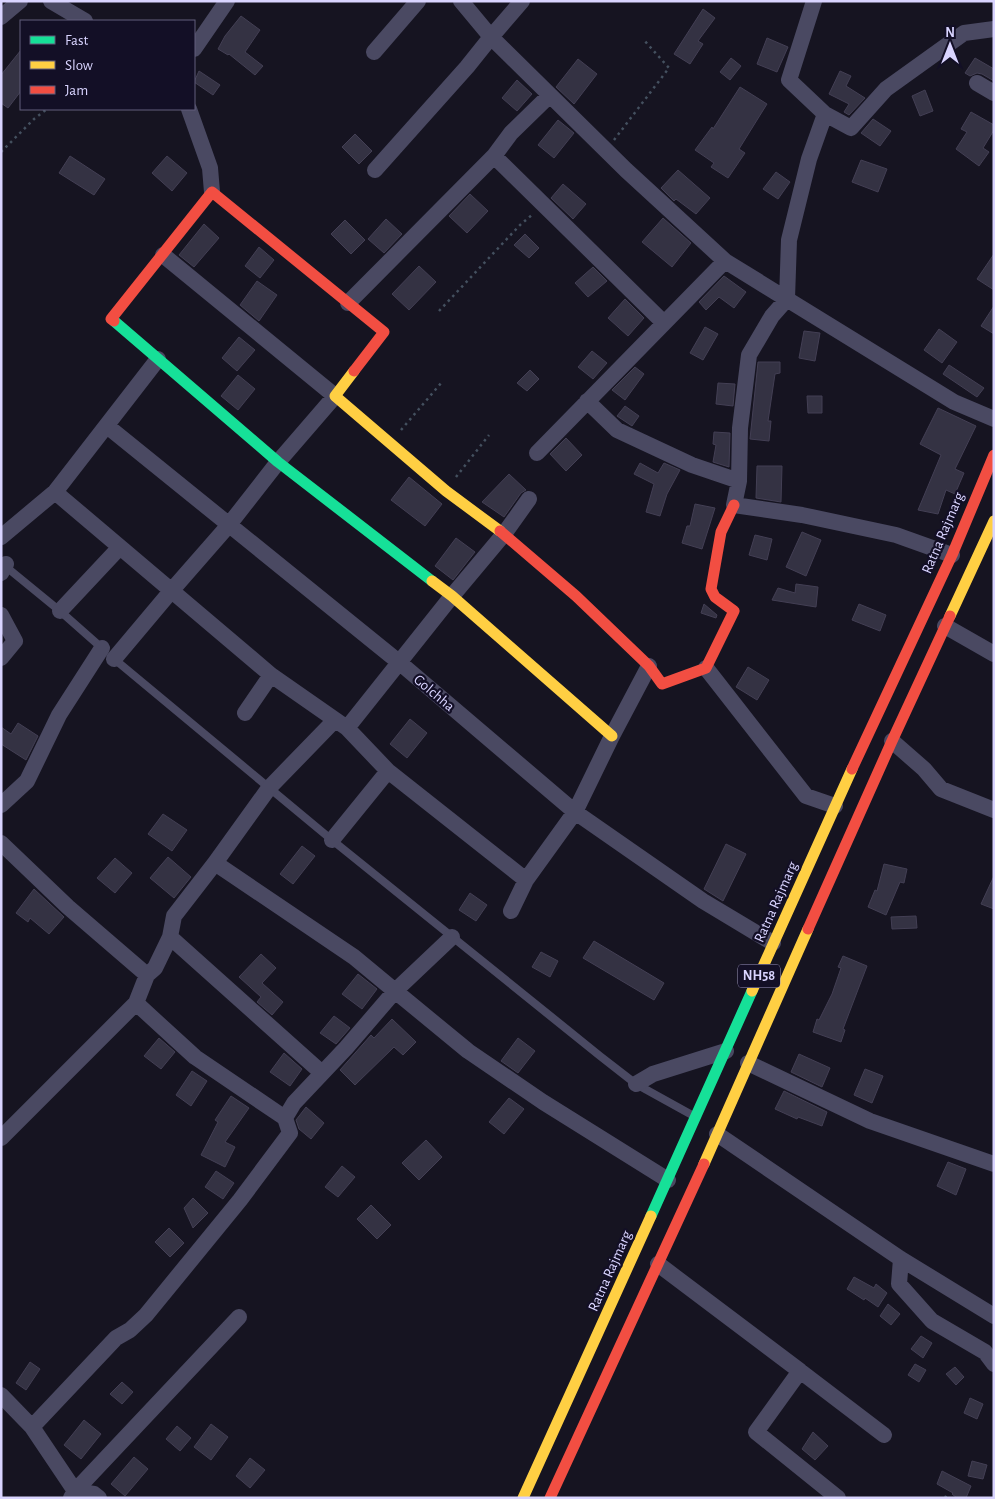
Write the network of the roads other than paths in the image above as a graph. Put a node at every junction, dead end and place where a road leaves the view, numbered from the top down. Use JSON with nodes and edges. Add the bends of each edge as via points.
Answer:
{"nodes":[{"id":1,"x":20,"y":1,"type":"edge"},
{"id":2,"x":51,"y":1,"type":"edge"},
{"id":3,"x":226,"y":1,"type":"edge"},
{"id":4,"x":418,"y":1,"type":"edge"},
{"id":5,"x":460,"y":1,"type":"edge"},
{"id":6,"x":522,"y":1,"type":"edge"},
{"id":7,"x":814,"y":1,"type":"edge"},
{"id":8,"x":1,"y":17,"type":"edge"},
{"id":9,"x":83,"y":20,"type":"edge"},
{"id":10,"x":994,"y":29,"type":"edge"},
{"id":11,"x":491,"y":37,"type":"junction"},
{"id":12,"x":195,"y":48,"type":"edge"},
{"id":13,"x":374,"y":52,"type":"dead end"},
{"id":14,"x":977,"y":83,"type":"dead end"},
{"id":15,"x":994,"y":93,"type":"edge"},
{"id":16,"x":550,"y":95,"type":"junction"},
{"id":17,"x":189,"y":110,"type":"edge"},
{"id":18,"x":825,"y":114,"type":"junction"},
{"id":19,"x":494,"y":156,"type":"junction"},
{"id":20,"x":375,"y":170,"type":"dead end"},
{"id":21,"x":212,"y":192,"type":"junction"},
{"id":22,"x":164,"y":255,"type":"junction"},
{"id":23,"x":725,"y":260,"type":"junction"},
{"id":24,"x":787,"y":300,"type":"junction"},
{"id":25,"x":348,"y":303,"type":"junction"},
{"id":26,"x":664,"y":323,"type":"junction"},
{"id":27,"x":158,"y":360,"type":"junction"},
{"id":28,"x":335,"y":396,"type":"junction"},
{"id":29,"x":588,"y":401,"type":"junction"},
{"id":30,"x":994,"y":419,"type":"edge"},
{"id":31,"x":107,"y":426,"type":"junction"},
{"id":32,"x":536,"y":453,"type":"dead end"},
{"id":33,"x":994,"y":454,"type":"edge"},
{"id":34,"x":278,"y":462,"type":"junction"},
{"id":35,"x":739,"y":481,"type":"junction"},
{"id":36,"x":55,"y":492,"type":"junction"},
{"id":37,"x":529,"y":498,"type":"dead end"},
{"id":38,"x":734,"y":505,"type":"junction"},
{"id":39,"x":994,"y":521,"type":"edge"},
{"id":40,"x":228,"y":526,"type":"junction"},
{"id":41,"x":504,"y":534,"type":"junction"},
{"id":42,"x":1,"y":537,"type":"edge"},
{"id":43,"x":120,"y":547,"type":"junction"},
{"id":44,"x":952,"y":555,"type":"junction"},
{"id":45,"x":3,"y":567,"type":"edge"},
{"id":46,"x":172,"y":590,"type":"junction"},
{"id":47,"x":452,"y":596,"type":"junction"},
{"id":48,"x":60,"y":611,"type":"junction"},
{"id":49,"x":1,"y":615,"type":"edge"},
{"id":50,"x":945,"y":626,"type":"junction"},
{"id":51,"x":108,"y":654,"type":"junction"},
{"id":52,"x":994,"y":654,"type":"edge"},
{"id":53,"x":1,"y":658,"type":"edge"},
{"id":54,"x":400,"y":663,"type":"junction"},
{"id":55,"x":649,"y":666,"type":"junction"},
{"id":56,"x":706,"y":668,"type":"junction"},
{"id":57,"x":271,"y":675,"type":"junction"},
{"id":58,"x":245,"y":713,"type":"dead end"},
{"id":59,"x":341,"y":724,"type":"junction"},
{"id":60,"x":612,"y":736,"type":"junction"},
{"id":61,"x":892,"y":741,"type":"junction"},
{"id":62,"x":388,"y":771,"type":"junction"},
{"id":63,"x":269,"y":788,"type":"junction"},
{"id":64,"x":1,"y":805,"type":"edge"},
{"id":65,"x":835,"y":806,"type":"junction"},
{"id":66,"x":994,"y":810,"type":"edge"},
{"id":67,"x":575,"y":812,"type":"junction"},
{"id":68,"x":332,"y":840,"type":"junction"},
{"id":69,"x":1,"y":843,"type":"edge"},
{"id":70,"x":215,"y":863,"type":"junction"},
{"id":71,"x":526,"y":880,"type":"junction"},
{"id":72,"x":511,"y":911,"type":"dead end"},
{"id":73,"x":170,"y":936,"type":"junction"},
{"id":74,"x":452,"y":937,"type":"junction"},
{"id":75,"x":773,"y":943,"type":"junction"},
{"id":76,"x":147,"y":975,"type":"junction"},
{"id":77,"x":395,"y":991,"type":"junction"},
{"id":78,"x":136,"y":1003,"type":"junction"},
{"id":79,"x":726,"y":1051,"type":"junction"},
{"id":80,"x":748,"y":1063,"type":"junction"},
{"id":81,"x":322,"y":1073,"type":"junction"},
{"id":82,"x":636,"y":1084,"type":"junction"},
{"id":83,"x":285,"y":1118,"type":"junction"},
{"id":84,"x":696,"y":1118,"type":"junction"},
{"id":85,"x":717,"y":1134,"type":"junction"},
{"id":86,"x":1,"y":1138,"type":"edge"},
{"id":87,"x":994,"y":1164,"type":"edge"},
{"id":88,"x":668,"y":1180,"type":"junction"},
{"id":89,"x":901,"y":1259,"type":"junction"},
{"id":90,"x":658,"y":1264,"type":"junction"},
{"id":91,"x":994,"y":1316,"type":"edge"},
{"id":92,"x":239,"y":1317,"type":"dead end"},
{"id":93,"x":994,"y":1364,"type":"edge"},
{"id":94,"x":800,"y":1371,"type":"junction"},
{"id":95,"x":1,"y":1395,"type":"edge"},
{"id":96,"x":32,"y":1427,"type":"junction"},
{"id":97,"x":884,"y":1434,"type":"dead end"},
{"id":98,"x":73,"y":1494,"type":"edge"},
{"id":99,"x":99,"y":1498,"type":"edge"},
{"id":100,"x":523,"y":1498,"type":"edge"},
{"id":101,"x":550,"y":1498,"type":"edge"},
{"id":102,"x":838,"y":1498,"type":"edge"}],
"edges":[{"from":1,"to":8,"type":"street"},
{"from":2,"to":9,"type":"street"},
{"from":3,"to":12,"type":"street"},
{"from":4,"to":13,"type":"street"},
{"from":5,"to":11,"type":"street"},
{"from":6,"to":11,"type":"street"},
{"from":7,"to":18,"type":"street","via":[[789,80]]},
{"from":10,"to":18,"type":"street","via":[[964,33],[886,89],[851,128]]},
{"from":11,"to":16,"type":"street"},
{"from":11,"to":20,"type":"street"},
{"from":14,"to":15,"type":"street"},
{"from":16,"to":19,"type":"street","via":[[511,133]]},
{"from":16,"to":23,"type":"street","via":[[605,151]]},
{"from":17,"to":21,"type":"street","via":[[210,168]]},
{"from":18,"to":24,"type":"street","via":[[809,159],[789,240]]},
{"from":19,"to":25,"type":"street"},
{"from":19,"to":26,"type":"street"},
{"from":21,"to":22,"type":"main road"},
{"from":21,"to":25,"type":"main road"},
{"from":22,"to":27,"type":"main road","via":[[111,319]]},
{"from":22,"to":28,"type":"street"},
{"from":23,"to":24,"type":"street"},
{"from":23,"to":26,"type":"street"},
{"from":24,"to":30,"type":"street","via":[[954,402]]},
{"from":24,"to":35,"type":"street","via":[[772,316],[749,355],[740,428]]},
{"from":25,"to":28,"type":"main road","via":[[384,332]]},
{"from":26,"to":29,"type":"street"},
{"from":27,"to":31,"type":"street"},
{"from":27,"to":34,"type":"main road"},
{"from":28,"to":34,"type":"street"},
{"from":28,"to":41,"type":"main road","via":[[446,490]]},
{"from":29,"to":32,"type":"street"},
{"from":29,"to":35,"type":"street","via":[[617,430],[692,465]]},
{"from":31,"to":36,"type":"street"},
{"from":31,"to":40,"type":"street","name":"Golchha"},
{"from":33,"to":44,"type":"main road","name":"Ratna Rajmarg","number":"NH58"},
{"from":34,"to":40,"type":"street"},
{"from":34,"to":47,"type":"main road"},
{"from":35,"to":38,"type":"street"},
{"from":36,"to":42,"type":"street"},
{"from":36,"to":43,"type":"street"},
{"from":37,"to":41,"type":"street"},
{"from":38,"to":44,"type":"street","via":[[802,515],[896,535]]},
{"from":38,"to":56,"type":"main road","via":[[721,532],[711,589],[715,597],[734,610]]},
{"from":39,"to":50,"type":"main road","number":"NH58"},
{"from":40,"to":46,"type":"street"},
{"from":40,"to":54,"type":"street","name":"Golchha"},
{"from":41,"to":47,"type":"street"},
{"from":41,"to":55,"type":"main road","via":[[576,596]]},
{"from":43,"to":46,"type":"street"},
{"from":43,"to":48,"type":"street"},
{"from":44,"to":65,"type":"main road","name":"Ratna Rajmarg","number":"NH58"},
{"from":45,"to":48,"type":"lane"},
{"from":46,"to":51,"type":"street"},
{"from":46,"to":57,"type":"street"},
{"from":47,"to":54,"type":"street"},
{"from":47,"to":60,"type":"main road"},
{"from":48,"to":51,"type":"lane"},
{"from":49,"to":53,"type":"street","via":[[15,641]]},
{"from":50,"to":52,"type":"street"},
{"from":50,"to":61,"type":"main road","number":"NH58"},
{"from":51,"to":63,"type":"lane"},
{"from":51,"to":64,"type":"street","via":[[58,714],[27,782]]},
{"from":54,"to":59,"type":"street"},
{"from":54,"to":67,"type":"street","name":"Golchha"},
{"from":55,"to":56,"type":"main road","via":[[662,684]]},
{"from":55,"to":60,"type":"street"},
{"from":56,"to":65,"type":"street","via":[[806,796]]},
{"from":57,"to":58,"type":"street"},
{"from":57,"to":59,"type":"street"},
{"from":59,"to":62,"type":"street"},
{"from":59,"to":63,"type":"street"},
{"from":60,"to":67,"type":"street"},
{"from":61,"to":66,"type":"street","via":[[924,769],[941,790]]},
{"from":61,"to":80,"type":"main road","number":"NH58"},
{"from":62,"to":68,"type":"street"},
{"from":62,"to":71,"type":"street"},
{"from":63,"to":68,"type":"lane"},
{"from":63,"to":70,"type":"street"},
{"from":65,"to":75,"type":"main road","name":"Ratna Rajmarg","number":"NH58"},
{"from":67,"to":71,"type":"street"},
{"from":67,"to":75,"type":"street","name":"Golchha","via":[[703,901]]},
{"from":68,"to":74,"type":"lane"},
{"from":69,"to":76,"type":"street","via":[[68,907]]},
{"from":70,"to":73,"type":"street","via":[[174,916]]},
{"from":70,"to":77,"type":"street","via":[[354,957]]},
{"from":71,"to":72,"type":"street"},
{"from":73,"to":76,"type":"street"},
{"from":73,"to":81,"type":"street"},
{"from":74,"to":77,"type":"street"},
{"from":74,"to":82,"type":"lane"},
{"from":75,"to":79,"type":"main road","name":"Ratna Rajmarg","number":"NH58"},
{"from":76,"to":78,"type":"street"},
{"from":77,"to":81,"type":"street"},
{"from":77,"to":88,"type":"street","via":[[468,1051]]},
{"from":78,"to":83,"type":"street","via":[[195,1056]]},
{"from":78,"to":86,"type":"street"},
{"from":79,"to":82,"type":"street","via":[[653,1074]]},
{"from":79,"to":84,"type":"main road","name":"Ratna Rajmarg","number":"NH58"},
{"from":80,"to":85,"type":"main road","number":"NH58"},
{"from":80,"to":87,"type":"street","via":[[870,1121]]},
{"from":81,"to":83,"type":"street","via":[[294,1103]]},
{"from":82,"to":84,"type":"lane"},
{"from":83,"to":96,"type":"street","via":[[290,1133],[146,1315],[116,1338]]},
{"from":84,"to":88,"type":"main road","name":"Ratna Rajmarg","number":"NH58"},
{"from":85,"to":89,"type":"street"},
{"from":85,"to":90,"type":"main road","number":"NH58"},
{"from":88,"to":100,"type":"main road","name":"Ratna Rajmarg","number":"NH58"},
{"from":89,"to":91,"type":"street"},
{"from":89,"to":93,"type":"street","via":[[899,1284],[932,1321],[984,1352]]},
{"from":90,"to":94,"type":"street"},
{"from":90,"to":101,"type":"main road","number":"NH58"},
{"from":92,"to":98,"type":"street"},
{"from":94,"to":97,"type":"street"},
{"from":94,"to":102,"type":"street","via":[[756,1432]]},
{"from":95,"to":96,"type":"street"},
{"from":96,"to":98,"type":"street"},
{"from":98,"to":99,"type":"street","via":[[94,1494]]}]}
